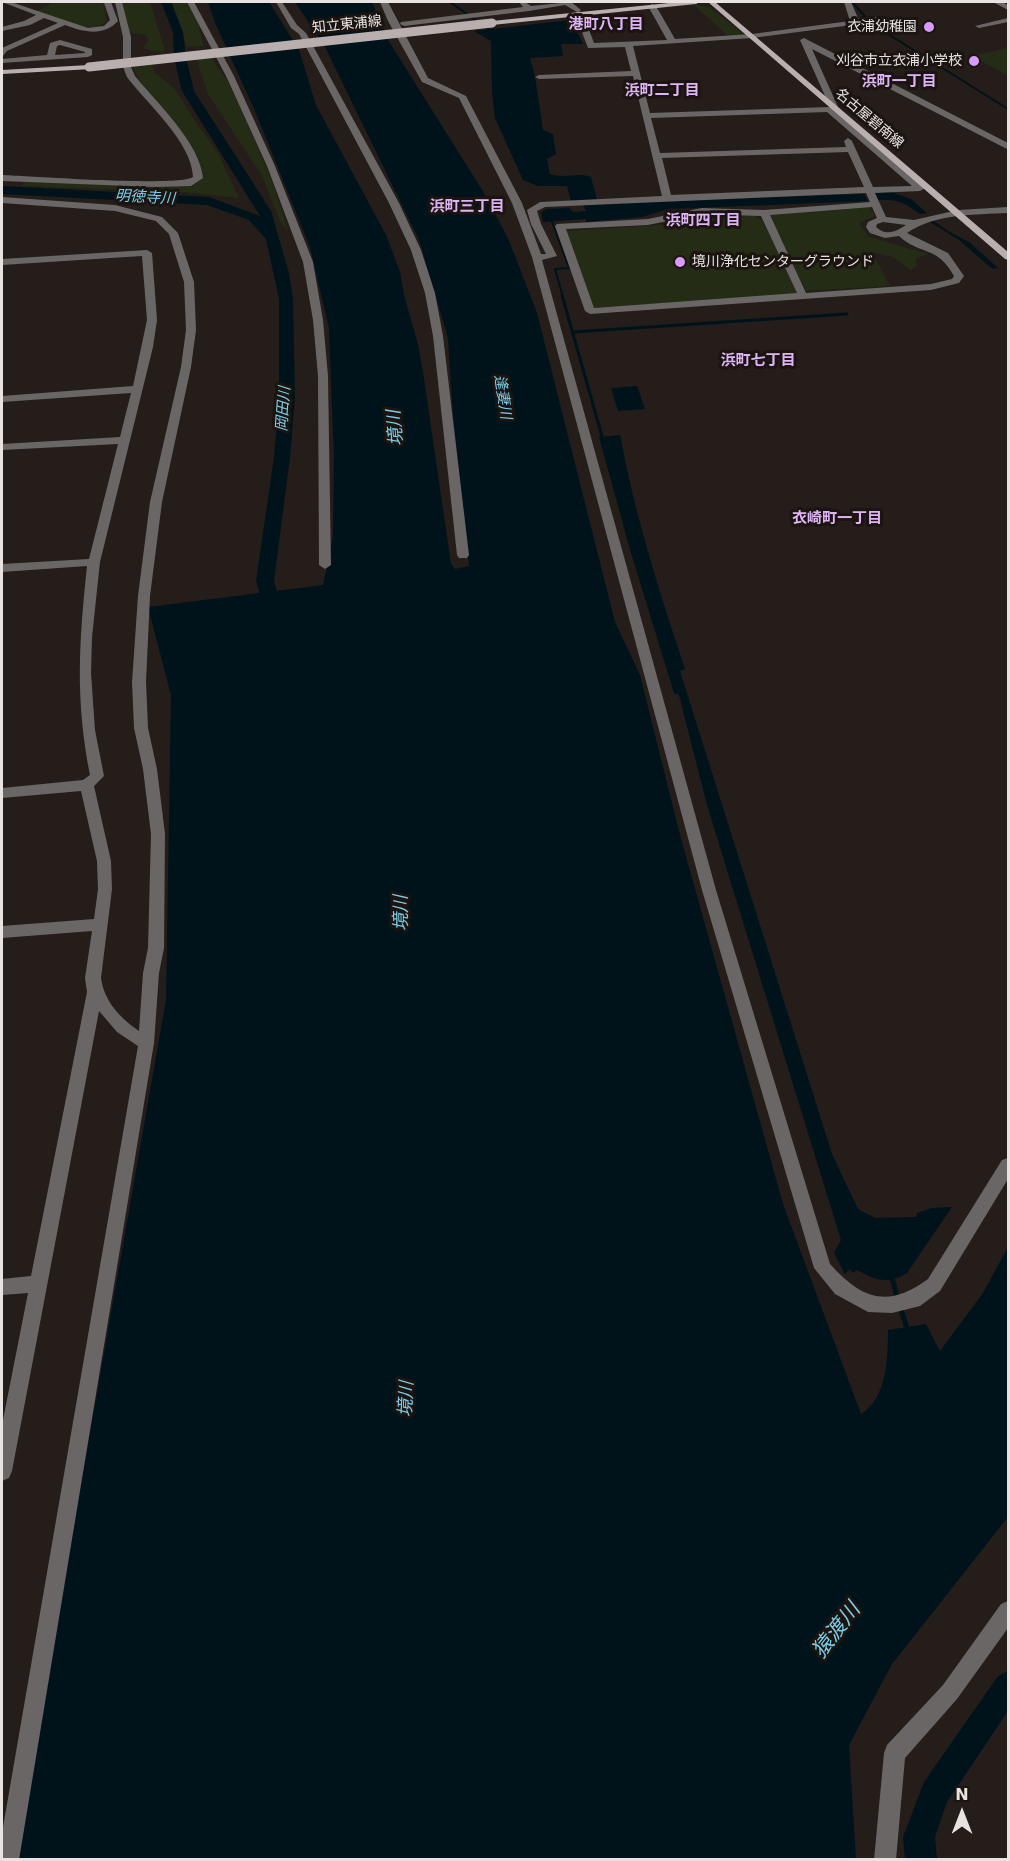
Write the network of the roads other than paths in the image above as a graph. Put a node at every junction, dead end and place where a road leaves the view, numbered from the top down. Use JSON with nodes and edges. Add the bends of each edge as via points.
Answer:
{"nodes":[{"id":1,"x":5,"y":2,"type":"edge"},
{"id":2,"x":108,"y":2,"type":"edge"},
{"id":3,"x":118,"y":2,"type":"edge"},
{"id":4,"x":190,"y":2,"type":"edge"},
{"id":5,"x":279,"y":2,"type":"edge"},
{"id":6,"x":385,"y":2,"type":"edge"},
{"id":7,"x":519,"y":2,"type":"edge"},
{"id":8,"x":559,"y":2,"type":"edge"},
{"id":9,"x":696,"y":2,"type":"edge"},
{"id":10,"x":711,"y":2,"type":"edge"},
{"id":11,"x":848,"y":2,"type":"edge"},
{"id":12,"x":652,"y":3,"type":"edge"},
{"id":13,"x":528,"y":8,"type":"junction"},
{"id":14,"x":578,"y":12,"type":"junction"},
{"id":15,"x":43,"y":15,"type":"junction"},
{"id":16,"x":871,"y":19,"type":"dead end"},
{"id":17,"x":1008,"y":20,"type":"edge"},
{"id":18,"x":855,"y":21,"type":"junction"},
{"id":19,"x":64,"y":22,"type":"junction"},
{"id":20,"x":404,"y":24,"type":"junction"},
{"id":21,"x":980,"y":26,"type":"dead end"},
{"id":22,"x":2,"y":29,"type":"edge"},
{"id":23,"x":793,"y":30,"type":"junction"},
{"id":24,"x":752,"y":36,"type":"junction"},
{"id":25,"x":672,"y":42,"type":"junction"},
{"id":26,"x":807,"y":43,"type":"junction"},
{"id":27,"x":629,"y":45,"type":"junction"},
{"id":28,"x":2,"y":55,"type":"edge"},
{"id":29,"x":51,"y":58,"type":"dead end"},
{"id":30,"x":2,"y":61,"type":"edge"},
{"id":31,"x":414,"y":63,"type":"junction"},
{"id":32,"x":2,"y":69,"type":"edge"},
{"id":33,"x":637,"y":73,"type":"junction"},
{"id":34,"x":539,"y":77,"type":"dead end"},
{"id":35,"x":834,"y":106,"type":"junction"},
{"id":36,"x":822,"y":110,"type":"junction"},
{"id":37,"x":647,"y":116,"type":"junction"},
{"id":38,"x":1008,"y":146,"type":"edge"},
{"id":39,"x":850,"y":148,"type":"junction"},
{"id":40,"x":657,"y":156,"type":"junction"},
{"id":41,"x":2,"y":178,"type":"edge"},
{"id":42,"x":871,"y":191,"type":"junction"},
{"id":43,"x":667,"y":198,"type":"junction"},
{"id":44,"x":2,"y":200,"type":"edge"},
{"id":45,"x":876,"y":204,"type":"junction"},
{"id":46,"x":1008,"y":210,"type":"edge"},
{"id":47,"x":764,"y":213,"type":"junction"},
{"id":48,"x":958,"y":213,"type":"junction"},
{"id":49,"x":882,"y":219,"type":"junction"},
{"id":50,"x":914,"y":223,"type":"junction"},
{"id":51,"x":902,"y":234,"type":"junction"},
{"id":52,"x":889,"y":237,"type":"junction"},
{"id":53,"x":929,"y":248,"type":"junction"},
{"id":54,"x":537,"y":257,"type":"junction"},
{"id":55,"x":1008,"y":257,"type":"edge"},
{"id":56,"x":2,"y":262,"type":"edge"},
{"id":57,"x":803,"y":296,"type":"junction"},
{"id":58,"x":137,"y":389,"type":"junction"},
{"id":59,"x":2,"y":399,"type":"edge"},
{"id":60,"x":125,"y":440,"type":"junction"},
{"id":61,"x":2,"y":447,"type":"edge"},
{"id":62,"x":463,"y":555,"type":"dead end"},
{"id":63,"x":94,"y":562,"type":"junction"},
{"id":64,"x":325,"y":565,"type":"dead end"},
{"id":65,"x":2,"y":568,"type":"edge"},
{"id":66,"x":87,"y":785,"type":"junction"},
{"id":67,"x":2,"y":793,"type":"edge"},
{"id":68,"x":100,"y":924,"type":"junction"},
{"id":69,"x":2,"y":932,"type":"edge"},
{"id":70,"x":95,"y":992,"type":"junction"},
{"id":71,"x":146,"y":1043,"type":"junction"},
{"id":72,"x":1008,"y":1165,"type":"edge"},
{"id":73,"x":39,"y":1282,"type":"junction"},
{"id":74,"x":2,"y":1287,"type":"edge"},
{"id":75,"x":2,"y":1471,"type":"edge"},
{"id":76,"x":1008,"y":1611,"type":"edge"},
{"id":77,"x":8,"y":1860,"type":"edge"},
{"id":78,"x":885,"y":1860,"type":"edge"}],
"edges":[{"from":1,"to":15,"type":"street"},
{"from":2,"to":19,"type":"street","via":[[114,21],[106,28],[87,30]]},
{"from":3,"to":41,"type":"street","via":[[131,77],[188,148],[199,168],[198,178],[191,183],[155,184]]},
{"from":4,"to":64,"type":"street","via":[[230,76],[308,262],[323,376]]},
{"from":5,"to":62,"type":"street","via":[[302,33],[416,250],[438,336]]},
{"from":6,"to":20,"type":"street"},
{"from":6,"to":31,"type":"street"},
{"from":7,"to":13,"type":"street"},
{"from":8,"to":13,"type":"street"},
{"from":9,"to":12,"type":"main road","name":"知立東浦線"},
{"from":10,"to":24,"type":"main road","name":"名古屋碧南線"},
{"from":11,"to":18,"type":"street"},
{"from":12,"to":14,"type":"main road","name":"知立東浦線"},
{"from":12,"to":25,"type":"street"},
{"from":13,"to":14,"type":"street","via":[[567,2]]},
{"from":13,"to":20,"type":"street"},
{"from":14,"to":27,"type":"street","via":[[591,46]]},
{"from":14,"to":32,"type":"main road","name":"知立東浦線","bridge":true,"via":[[88,65]]},
{"from":15,"to":19,"type":"street"},
{"from":15,"to":22,"type":"street"},
{"from":16,"to":18,"type":"street"},
{"from":17,"to":21,"type":"street"},
{"from":18,"to":23,"type":"street"},
{"from":19,"to":28,"type":"street","via":[[4,50]]},
{"from":20,"to":31,"type":"street","via":[[413,37]]},
{"from":23,"to":24,"type":"street"},
{"from":23,"to":26,"type":"street"},
{"from":24,"to":25,"type":"street"},
{"from":24,"to":35,"type":"main road","name":"名古屋碧南線"},
{"from":25,"to":27,"type":"street"},
{"from":26,"to":35,"type":"street"},
{"from":26,"to":38,"type":"street"},
{"from":27,"to":33,"type":"street"},
{"from":29,"to":30,"type":"street"},
{"from":31,"to":54,"type":"street","via":[[425,80],[462,96],[517,203]]},
{"from":33,"to":34,"type":"street"},
{"from":33,"to":37,"type":"street"},
{"from":35,"to":48,"type":"main road","name":"名古屋碧南線"},
{"from":36,"to":37,"type":"street"},
{"from":36,"to":39,"type":"street","via":[[842,125]]},
{"from":36,"to":42,"type":"street","via":[[829,109],[920,188]]},
{"from":37,"to":40,"type":"street"},
{"from":39,"to":40,"type":"street"},
{"from":39,"to":42,"type":"street"},
{"from":40,"to":43,"type":"street"},
{"from":42,"to":43,"type":"street"},
{"from":42,"to":45,"type":"street"},
{"from":43,"to":54,"type":"street","via":[[543,204],[532,210],[552,256]]},
{"from":44,"to":71,"type":"street","via":[[93,206],[152,216],[173,233],[189,282],[189,350],[156,502],[144,596],[139,682],[141,728],[158,834],[156,948]]},
{"from":45,"to":47,"type":"street"},
{"from":45,"to":49,"type":"street"},
{"from":46,"to":48,"type":"street"},
{"from":47,"to":57,"type":"street"},
{"from":47,"to":57,"type":"street","via":[[702,211],[648,222],[560,226],[590,311]]},
{"from":48,"to":50,"type":"street"},
{"from":48,"to":55,"type":"main road","name":"名古屋碧南線"},
{"from":49,"to":50,"type":"street"},
{"from":49,"to":52,"type":"street","via":[[871,227]]},
{"from":50,"to":51,"type":"street"},
{"from":51,"to":52,"type":"street"},
{"from":51,"to":53,"type":"street"},
{"from":52,"to":53,"type":"street"},
{"from":53,"to":57,"type":"street","via":[[950,260],[959,276],[956,281],[931,287]]},
{"from":54,"to":72,"type":"street","via":[[709,890],[824,1268],[842,1288],[868,1304],[914,1300],[934,1285]]},
{"from":56,"to":58,"type":"street","via":[[147,253],[152,320]]},
{"from":58,"to":59,"type":"street"},
{"from":58,"to":60,"type":"street"},
{"from":60,"to":61,"type":"street"},
{"from":60,"to":63,"type":"street"},
{"from":63,"to":65,"type":"street"},
{"from":63,"to":66,"type":"street","via":[[86,673],[88,730],[97,776]]},
{"from":66,"to":67,"type":"street"},
{"from":66,"to":68,"type":"street","via":[[104,861]]},
{"from":68,"to":69,"type":"street"},
{"from":68,"to":70,"type":"street","via":[[93,978]]},
{"from":70,"to":71,"type":"street","via":[[124,1031]]},
{"from":70,"to":73,"type":"street"},
{"from":71,"to":77,"type":"street"},
{"from":73,"to":74,"type":"street"},
{"from":73,"to":75,"type":"street"},
{"from":76,"to":78,"type":"street","via":[[950,1692],[895,1753]]}]}
